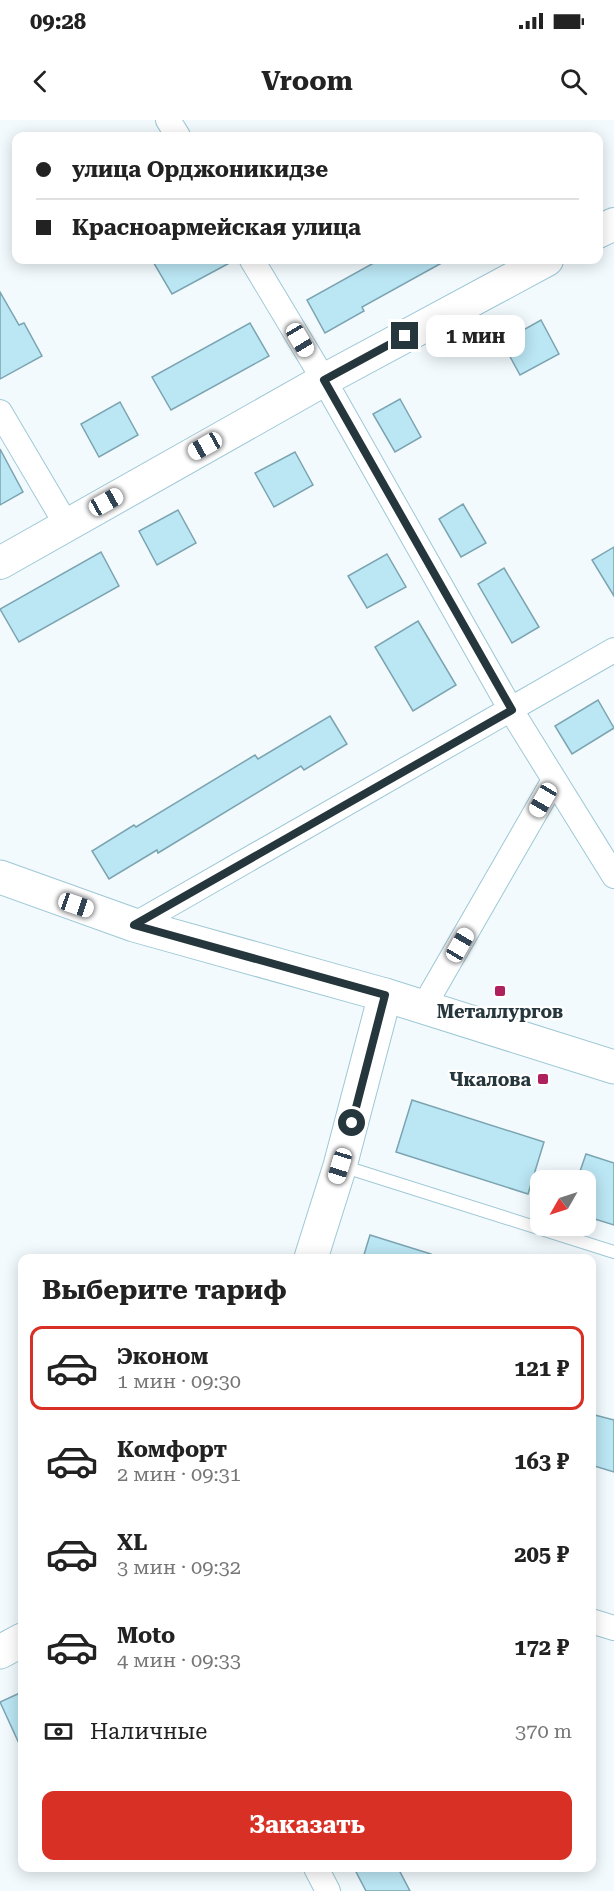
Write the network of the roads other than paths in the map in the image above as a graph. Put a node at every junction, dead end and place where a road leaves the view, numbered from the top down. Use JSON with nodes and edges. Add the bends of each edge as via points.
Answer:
{"nodes":[{"id":1,"x":254,"y":264,"type":"edge"},
{"id":2,"x":540,"y":264,"type":"edge"},
{"id":3,"x":324,"y":380,"type":"junction"},
{"id":4,"x":0,"y":412,"type":"edge"},
{"id":5,"x":66,"y":524,"type":"junction"},
{"id":6,"x":0,"y":563,"type":"edge"},
{"id":7,"x":614,"y":650,"type":"edge"},
{"id":8,"x":512,"y":710,"type":"junction"},
{"id":9,"x":554,"y":780,"type":"junction"},
{"id":10,"x":614,"y":876,"type":"edge"},
{"id":11,"x":0,"y":877,"type":"edge"},
{"id":12,"x":134,"y":925,"type":"junction"},
{"id":13,"x":385,"y":995,"type":"junction"},
{"id":14,"x":424,"y":1006,"type":"junction"},
{"id":15,"x":612,"y":1062,"type":"edge"},
{"id":16,"x":340,"y":1166,"type":"junction"},
{"id":17,"x":614,"y":1252,"type":"edge"},
{"id":18,"x":312,"y":1254,"type":"edge"},
{"id":19,"x":596,"y":1623,"type":"edge"},
{"id":20,"x":614,"y":1628,"type":"edge"},
{"id":21,"x":18,"y":1642,"type":"edge"},
{"id":22,"x":0,"y":1652,"type":"edge"},
{"id":23,"x":318,"y":1872,"type":"edge"},
{"id":24,"x":328,"y":1891,"type":"edge"}],
"edges":[{"from":1,"to":3,"type":"street"},
{"from":2,"to":3,"type":"street"},
{"from":3,"to":5,"type":"street"},
{"from":3,"to":8,"type":"street"},
{"from":4,"to":5,"type":"street"},
{"from":5,"to":6,"type":"street"},
{"from":7,"to":8,"type":"street"},
{"from":8,"to":9,"type":"street"},
{"from":8,"to":12,"type":"street"},
{"from":9,"to":10,"type":"street"},
{"from":9,"to":14,"type":"street"},
{"from":11,"to":12,"type":"main road"},
{"from":12,"to":13,"type":"main road"},
{"from":13,"to":14,"type":"main road"},
{"from":13,"to":16,"type":"main road"},
{"from":14,"to":15,"type":"main road"},
{"from":16,"to":17,"type":"lane"},
{"from":16,"to":18,"type":"main road"},
{"from":19,"to":20,"type":"street"},
{"from":21,"to":22,"type":"main road"},
{"from":23,"to":24,"type":"street"}]}
